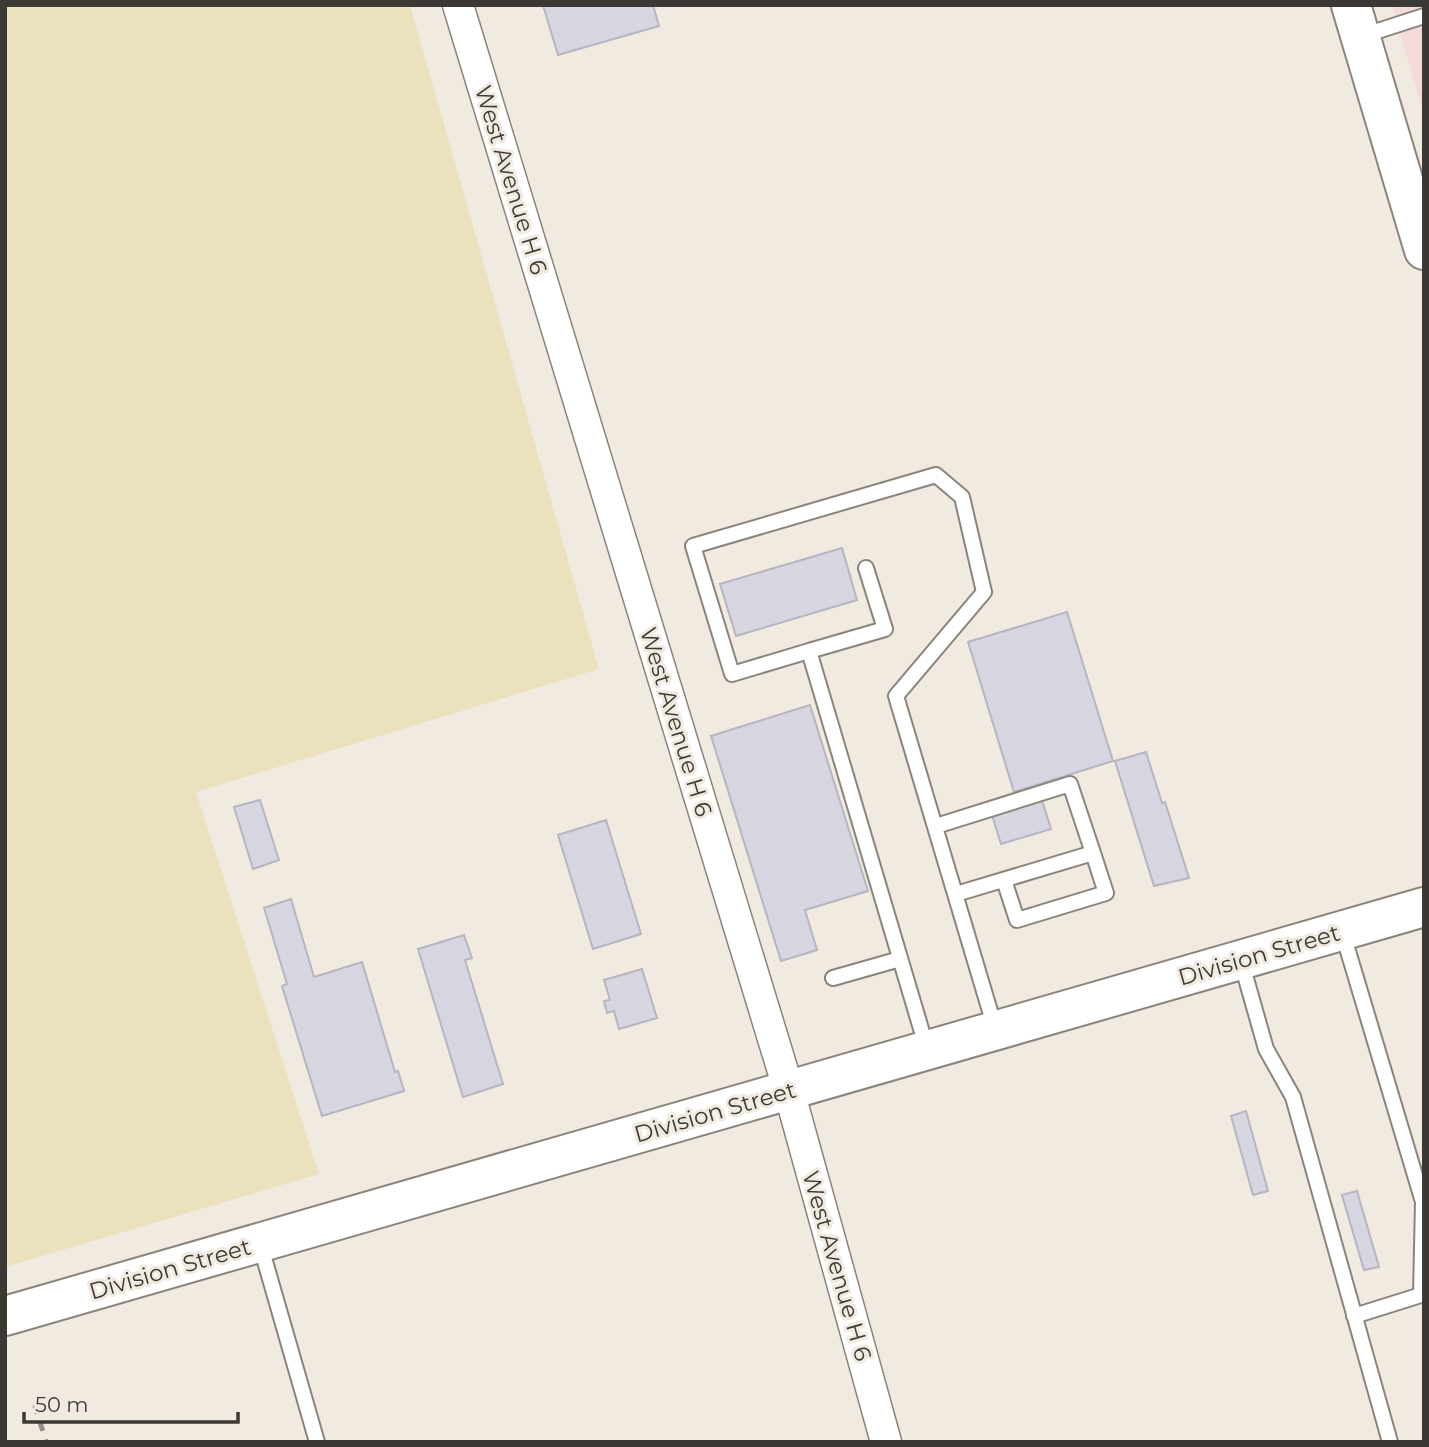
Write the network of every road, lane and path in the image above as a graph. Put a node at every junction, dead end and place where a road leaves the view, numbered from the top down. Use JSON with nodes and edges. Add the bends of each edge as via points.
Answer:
{"nodes":[{"id":1,"x":458,"y":5,"type":"edge"},
{"id":2,"x":1424,"y":16,"type":"edge"},
{"id":3,"x":1356,"y":21,"type":"edge"},
{"id":4,"x":1424,"y":250,"type":"edge"},
{"id":5,"x":866,"y":568,"type":"dead end"},
{"id":6,"x":809,"y":650,"type":"junction"},
{"id":7,"x":936,"y":826,"type":"junction"},
{"id":8,"x":1093,"y":853,"type":"junction"},
{"id":9,"x":1004,"y":880,"type":"junction"},
{"id":10,"x":956,"y":894,"type":"junction"},
{"id":11,"x":1424,"y":907,"type":"edge"},
{"id":12,"x":1342,"y":930,"type":"junction"},
{"id":13,"x":901,"y":960,"type":"junction"},
{"id":14,"x":1241,"y":960,"type":"junction"},
{"id":15,"x":833,"y":978,"type":"dead end"},
{"id":16,"x":995,"y":1031,"type":"junction"},
{"id":17,"x":928,"y":1051,"type":"junction"},
{"id":18,"x":789,"y":1091,"type":"junction"},
{"id":19,"x":260,"y":1243,"type":"junction"},
{"id":20,"x":5,"y":1316,"type":"edge"},
{"id":21,"x":1354,"y":1316,"type":"junction"},
{"id":22,"x":317,"y":1442,"type":"edge"},
{"id":23,"x":886,"y":1442,"type":"edge"},
{"id":24,"x":1390,"y":1442,"type":"edge"}],
"edges":[{"from":1,"to":18,"type":"street","name":"West Avenue H 6"},
{"from":2,"to":3,"type":"lane"},
{"from":3,"to":4,"type":"street"},
{"from":5,"to":6,"type":"lane","via":[[885,629]]},
{"from":6,"to":7,"type":"lane","via":[[732,674],[693,546],[936,475],[962,497],[985,592],[896,696]]},
{"from":6,"to":13,"type":"lane"},
{"from":7,"to":8,"type":"lane","via":[[1070,784]]},
{"from":7,"to":10,"type":"lane"},
{"from":8,"to":9,"type":"lane"},
{"from":8,"to":9,"type":"lane","via":[[1106,893],[1017,920]]},
{"from":9,"to":10,"type":"lane"},
{"from":10,"to":16,"type":"lane"},
{"from":11,"to":12,"type":"street","name":"Division Street"},
{"from":12,"to":14,"type":"street","name":"Division Street"},
{"from":12,"to":21,"type":"lane","via":[[1423,1202],[1421,1295]]},
{"from":13,"to":15,"type":"lane"},
{"from":13,"to":17,"type":"lane"},
{"from":14,"to":16,"type":"street","name":"Division Street"},
{"from":14,"to":21,"type":"lane","via":[[1266,1049],[1293,1097]]},
{"from":16,"to":17,"type":"street","name":"Division Street"},
{"from":17,"to":18,"type":"street","name":"Division Street"},
{"from":18,"to":19,"type":"street","name":"Division Street"},
{"from":18,"to":23,"type":"street","name":"West Avenue H 6"},
{"from":19,"to":20,"type":"street","name":"Division Street"},
{"from":19,"to":22,"type":"lane"},
{"from":21,"to":24,"type":"lane"}]}
